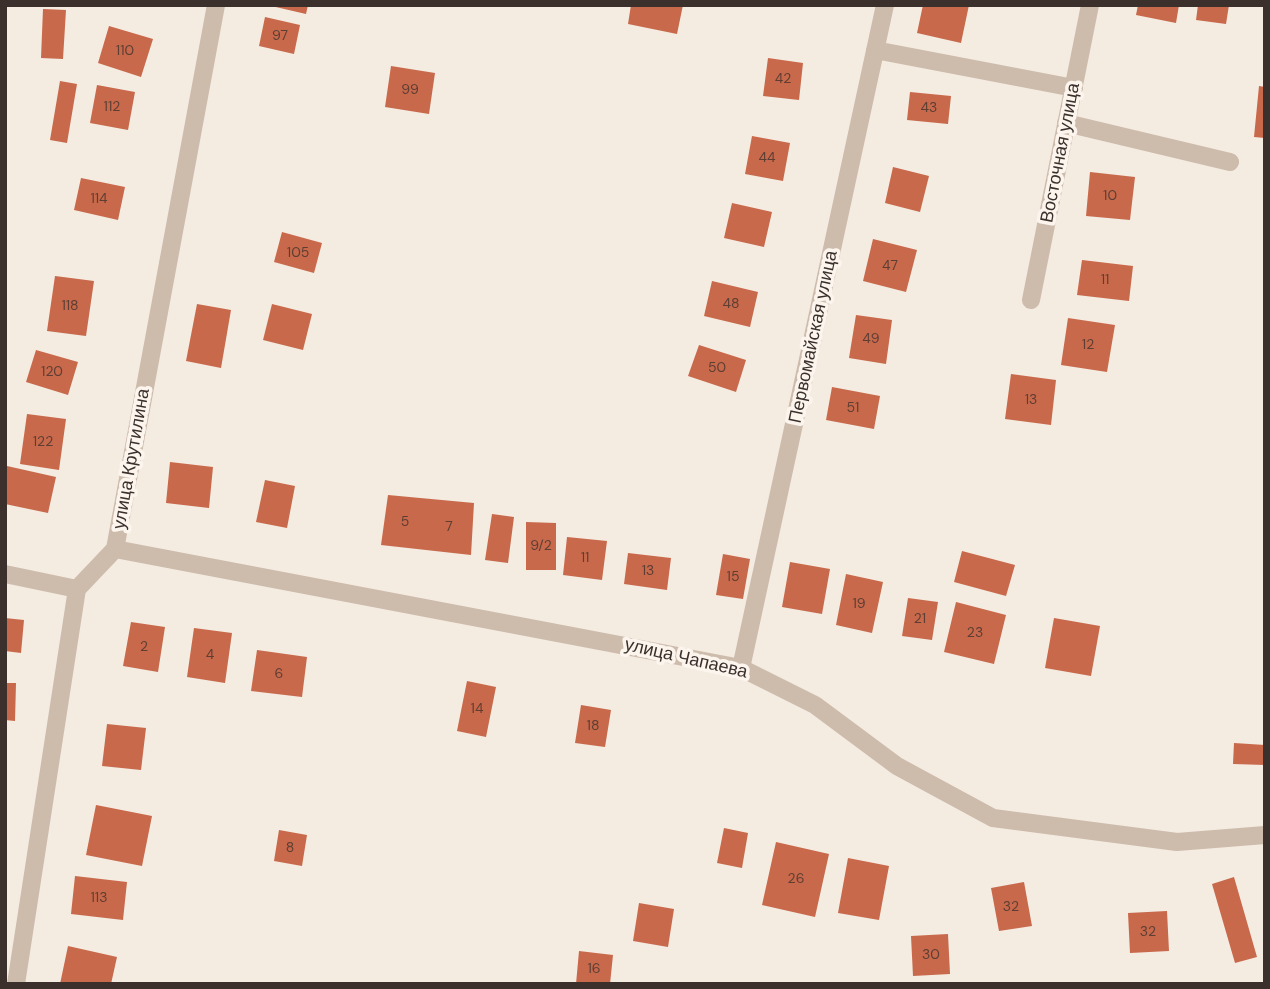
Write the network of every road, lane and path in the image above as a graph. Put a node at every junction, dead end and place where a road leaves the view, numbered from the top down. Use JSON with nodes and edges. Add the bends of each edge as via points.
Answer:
{"nodes":[{"id":1,"x":216,"y":5,"type":"edge"},
{"id":2,"x":885,"y":5,"type":"edge"},
{"id":3,"x":1090,"y":5,"type":"edge"},
{"id":4,"x":876,"y":50,"type":"junction"},
{"id":5,"x":1074,"y":88,"type":"junction"},
{"id":6,"x":1066,"y":123,"type":"junction"},
{"id":7,"x":1230,"y":162,"type":"dead end"},
{"id":8,"x":1031,"y":300,"type":"dead end"},
{"id":9,"x":116,"y":548,"type":"junction"},
{"id":10,"x":5,"y":575,"type":"edge"},
{"id":11,"x":78,"y":589,"type":"junction"},
{"id":12,"x":741,"y":668,"type":"junction"},
{"id":13,"x":1265,"y":835,"type":"edge"},
{"id":14,"x":16,"y":984,"type":"edge"}],
"edges":[{"from":1,"to":9,"type":"street","name":"улица Крутилина"},
{"from":2,"to":4,"type":"street","name":"Первомайская улица"},
{"from":3,"to":5,"type":"street","name":"Восточная улица"},
{"from":4,"to":5,"type":"street"},
{"from":4,"to":12,"type":"street","name":"Первомайская улица"},
{"from":5,"to":6,"type":"street","name":"Восточная улица"},
{"from":6,"to":7,"type":"street"},
{"from":6,"to":8,"type":"street","name":"Восточная улица"},
{"from":9,"to":11,"type":"street","name":"улица Крутилина"},
{"from":9,"to":12,"type":"street","name":"улица Чапаева"},
{"from":10,"to":11,"type":"street"},
{"from":11,"to":14,"type":"street"},
{"from":12,"to":13,"type":"street","name":"улица Чапаева","via":[[815,705],[897,766],[993,818],[1177,842]]}]}
